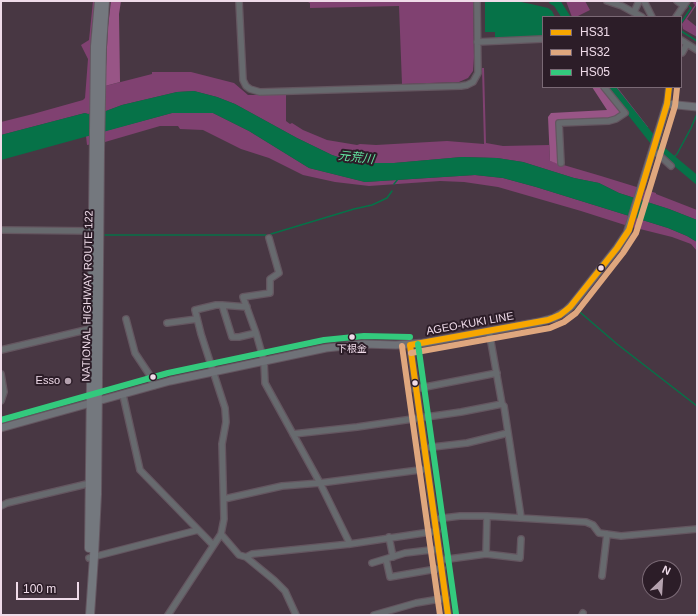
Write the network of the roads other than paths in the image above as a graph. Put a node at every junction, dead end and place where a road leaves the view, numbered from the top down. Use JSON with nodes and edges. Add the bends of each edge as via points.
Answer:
{"nodes":[{"id":1,"x":99,"y":1,"type":"edge"},
{"id":2,"x":105,"y":1,"type":"edge"},
{"id":3,"x":239,"y":1,"type":"edge"},
{"id":4,"x":477,"y":1,"type":"edge"},
{"id":5,"x":607,"y":1,"type":"edge"},
{"id":6,"x":639,"y":1,"type":"edge"},
{"id":7,"x":644,"y":1,"type":"edge"},
{"id":8,"x":677,"y":1,"type":"edge"},
{"id":9,"x":685,"y":3,"type":"edge"},
{"id":10,"x":634,"y":12,"type":"junction"},
{"id":11,"x":640,"y":16,"type":"edge"},
{"id":12,"x":652,"y":16,"type":"edge"},
{"id":13,"x":677,"y":16,"type":"edge"},
{"id":14,"x":542,"y":39,"type":"edge"},
{"id":15,"x":682,"y":41,"type":"edge"},
{"id":16,"x":478,"y":42,"type":"junction"},
{"id":17,"x":687,"y":44,"type":"junction"},
{"id":18,"x":697,"y":50,"type":"edge"},
{"id":19,"x":682,"y":53,"type":"edge"},
{"id":20,"x":605,"y":88,"type":"edge"},
{"id":21,"x":669,"y":88,"type":"edge"},
{"id":22,"x":97,"y":99,"type":"junction"},
{"id":23,"x":668,"y":104,"type":"junction"},
{"id":24,"x":697,"y":107,"type":"edge"},
{"id":25,"x":654,"y":150,"type":"junction"},
{"id":26,"x":561,"y":163,"type":"dead end"},
{"id":27,"x":671,"y":166,"type":"dead end"},
{"id":28,"x":1,"y":230,"type":"edge"},
{"id":29,"x":96,"y":231,"type":"junction"},
{"id":30,"x":269,"y":238,"type":"dead end"},
{"id":31,"x":222,"y":306,"type":"junction"},
{"id":32,"x":247,"y":307,"type":"junction"},
{"id":33,"x":126,"y":319,"type":"dead end"},
{"id":34,"x":197,"y":319,"type":"junction"},
{"id":35,"x":167,"y":324,"type":"dead end"},
{"id":36,"x":95,"y":327,"type":"junction"},
{"id":37,"x":489,"y":332,"type":"junction"},
{"id":38,"x":256,"y":333,"type":"junction"},
{"id":39,"x":410,"y":345,"type":"junction"},
{"id":40,"x":1,"y":350,"type":"edge"},
{"id":41,"x":264,"y":361,"type":"junction"},
{"id":42,"x":213,"y":372,"type":"junction"},
{"id":43,"x":496,"y":373,"type":"junction"},
{"id":44,"x":1,"y":374,"type":"edge"},
{"id":45,"x":153,"y":386,"type":"junction"},
{"id":46,"x":415,"y":389,"type":"junction"},
{"id":47,"x":123,"y":394,"type":"junction"},
{"id":48,"x":1,"y":401,"type":"edge"},
{"id":49,"x":94,"y":403,"type":"junction"},
{"id":50,"x":502,"y":404,"type":"junction"},
{"id":51,"x":420,"y":418,"type":"junction"},
{"id":52,"x":1,"y":428,"type":"edge"},
{"id":53,"x":508,"y":433,"type":"junction"},
{"id":54,"x":293,"y":434,"type":"junction"},
{"id":55,"x":424,"y":448,"type":"junction"},
{"id":56,"x":427,"y":469,"type":"junction"},
{"id":57,"x":90,"y":483,"type":"junction"},
{"id":58,"x":320,"y":483,"type":"junction"},
{"id":59,"x":224,"y":499,"type":"junction"},
{"id":60,"x":1,"y":506,"type":"edge"},
{"id":61,"x":487,"y":516,"type":"junction"},
{"id":62,"x":521,"y":517,"type":"junction"},
{"id":63,"x":435,"y":519,"type":"junction"},
{"id":64,"x":697,"y":529,"type":"edge"},
{"id":65,"x":198,"y":530,"type":"junction"},
{"id":66,"x":437,"y":531,"type":"junction"},
{"id":67,"x":221,"y":534,"type":"junction"},
{"id":68,"x":606,"y":534,"type":"junction"},
{"id":69,"x":389,"y":537,"type":"junction"},
{"id":70,"x":521,"y":539,"type":"dead end"},
{"id":71,"x":350,"y":544,"type":"junction"},
{"id":72,"x":213,"y":545,"type":"junction"},
{"id":73,"x":439,"y":550,"type":"junction"},
{"id":74,"x":486,"y":554,"type":"junction"},
{"id":75,"x":92,"y":557,"type":"junction"},
{"id":76,"x":246,"y":557,"type":"junction"},
{"id":77,"x":393,"y":557,"type":"junction"},
{"id":78,"x":386,"y":559,"type":"junction"},
{"id":79,"x":441,"y":560,"type":"junction"},
{"id":80,"x":372,"y":563,"type":"dead end"},
{"id":81,"x":442,"y":568,"type":"junction"},
{"id":82,"x":602,"y":576,"type":"dead end"},
{"id":83,"x":446,"y":598,"type":"junction"},
{"id":84,"x":85,"y":615,"type":"edge"},
{"id":85,"x":90,"y":615,"type":"edge"},
{"id":86,"x":168,"y":615,"type":"edge"},
{"id":87,"x":296,"y":615,"type":"edge"},
{"id":88,"x":374,"y":615,"type":"edge"},
{"id":89,"x":448,"y":615,"type":"edge"}],
"edges":[{"from":1,"to":22,"type":"highway","name":"NATIONAL HIGHWAY ROUTE 122","via":[[95,46]]},
{"from":2,"to":22,"type":"highway","name":"NATIONAL HIGHWAY ROUTE 122"},
{"from":3,"to":16,"type":"street","via":[[243,80],[246,86],[254,91],[461,86],[472,82],[478,73]]},
{"from":4,"to":16,"type":"street"},
{"from":5,"to":10,"type":"street"},
{"from":6,"to":10,"type":"street"},
{"from":7,"to":12,"type":"street"},
{"from":8,"to":9,"type":"street"},
{"from":9,"to":13,"type":"street"},
{"from":10,"to":11,"type":"street"},
{"from":14,"to":16,"type":"street"},
{"from":15,"to":17,"type":"street"},
{"from":17,"to":18,"type":"street"},
{"from":17,"to":19,"type":"street"},
{"from":20,"to":26,"type":"street","via":[[625,113],[608,121],[559,123]]},
{"from":21,"to":23,"type":"street"},
{"from":22,"to":29,"type":"highway","name":"NATIONAL HIGHWAY ROUTE 122"},
{"from":23,"to":24,"type":"main road"},
{"from":23,"to":25,"type":"main road","name":"AGEO-KUKI LINE"},
{"from":25,"to":27,"type":"street"},
{"from":25,"to":37,"type":"main road","name":"AGEO-KUKI LINE","via":[[630,225],[617,248],[566,311],[548,320]]},
{"from":28,"to":29,"type":"street"},
{"from":29,"to":36,"type":"highway","name":"NATIONAL HIGHWAY ROUTE 122"},
{"from":30,"to":32,"type":"street","via":[[279,273],[270,279],[270,293],[243,298]]},
{"from":31,"to":32,"type":"street"},
{"from":31,"to":34,"type":"street","via":[[195,310]]},
{"from":31,"to":38,"type":"street","via":[[232,337],[239,338]]},
{"from":32,"to":38,"type":"street"},
{"from":33,"to":45,"type":"street","via":[[134,353],[151,378]]},
{"from":34,"to":35,"type":"street"},
{"from":34,"to":42,"type":"street"},
{"from":36,"to":40,"type":"street"},
{"from":36,"to":49,"type":"highway","name":"NATIONAL HIGHWAY ROUTE 122"},
{"from":37,"to":39,"type":"main road","name":"AGEO-KUKI LINE"},
{"from":37,"to":43,"type":"street"},
{"from":38,"to":41,"type":"street"},
{"from":39,"to":41,"type":"main road","name":"AGEO-KUKI LINE","via":[[339,346]]},
{"from":39,"to":46,"type":"street"},
{"from":41,"to":42,"type":"main road","name":"AGEO-KUKI LINE"},
{"from":41,"to":54,"type":"street","via":[[265,383]]},
{"from":42,"to":45,"type":"main road","name":"AGEO-KUKI LINE"},
{"from":42,"to":59,"type":"street","via":[[225,408],[226,422],[222,444]]},
{"from":43,"to":46,"type":"street"},
{"from":43,"to":50,"type":"street"},
{"from":44,"to":48,"type":"street","via":[[4,392]]},
{"from":45,"to":47,"type":"main road","name":"AGEO-KUKI LINE"},
{"from":46,"to":51,"type":"street"},
{"from":47,"to":49,"type":"main road","name":"AGEO-KUKI LINE"},
{"from":47,"to":65,"type":"street","via":[[140,470]]},
{"from":49,"to":52,"type":"main road","name":"AGEO-KUKI LINE"},
{"from":49,"to":57,"type":"highway","name":"NATIONAL HIGHWAY ROUTE 122"},
{"from":49,"to":75,"type":"highway","name":"NATIONAL HIGHWAY ROUTE 122","via":[[97,494]]},
{"from":50,"to":51,"type":"street"},
{"from":50,"to":53,"type":"street"},
{"from":51,"to":54,"type":"street"},
{"from":51,"to":55,"type":"street"},
{"from":53,"to":55,"type":"street","via":[[467,443]]},
{"from":53,"to":62,"type":"street"},
{"from":54,"to":58,"type":"street"},
{"from":55,"to":56,"type":"street"},
{"from":56,"to":58,"type":"street"},
{"from":56,"to":63,"type":"street"},
{"from":57,"to":60,"type":"street"},
{"from":57,"to":75,"type":"highway","name":"NATIONAL HIGHWAY ROUTE 122"},
{"from":58,"to":59,"type":"street","via":[[282,486]]},
{"from":58,"to":71,"type":"street"},
{"from":59,"to":67,"type":"street"},
{"from":61,"to":62,"type":"street"},
{"from":61,"to":63,"type":"street"},
{"from":61,"to":74,"type":"street"},
{"from":62,"to":68,"type":"street","via":[[586,522],[593,525],[599,533]]},
{"from":63,"to":66,"type":"street"},
{"from":64,"to":68,"type":"street","via":[[621,536]]},
{"from":65,"to":72,"type":"street"},
{"from":65,"to":75,"type":"street"},
{"from":66,"to":69,"type":"street"},
{"from":66,"to":73,"type":"street"},
{"from":67,"to":72,"type":"street"},
{"from":67,"to":76,"type":"street","via":[[240,555]]},
{"from":68,"to":82,"type":"street"},
{"from":69,"to":71,"type":"street"},
{"from":69,"to":77,"type":"street"},
{"from":70,"to":74,"type":"street","via":[[520,558]]},
{"from":71,"to":76,"type":"street","via":[[252,554]]},
{"from":72,"to":86,"type":"street"},
{"from":73,"to":77,"type":"street","via":[[405,553]]},
{"from":73,"to":79,"type":"street"},
{"from":74,"to":79,"type":"street"},
{"from":75,"to":84,"type":"highway","name":"NATIONAL HIGHWAY ROUTE 122"},
{"from":75,"to":85,"type":"highway","name":"NATIONAL HIGHWAY ROUTE 122"},
{"from":76,"to":87,"type":"street","via":[[285,591]]},
{"from":77,"to":78,"type":"street"},
{"from":78,"to":80,"type":"street"},
{"from":78,"to":81,"type":"street","via":[[390,577]]},
{"from":79,"to":81,"type":"street"},
{"from":81,"to":83,"type":"street"},
{"from":83,"to":88,"type":"street","via":[[416,603]]},
{"from":83,"to":89,"type":"street"}]}
